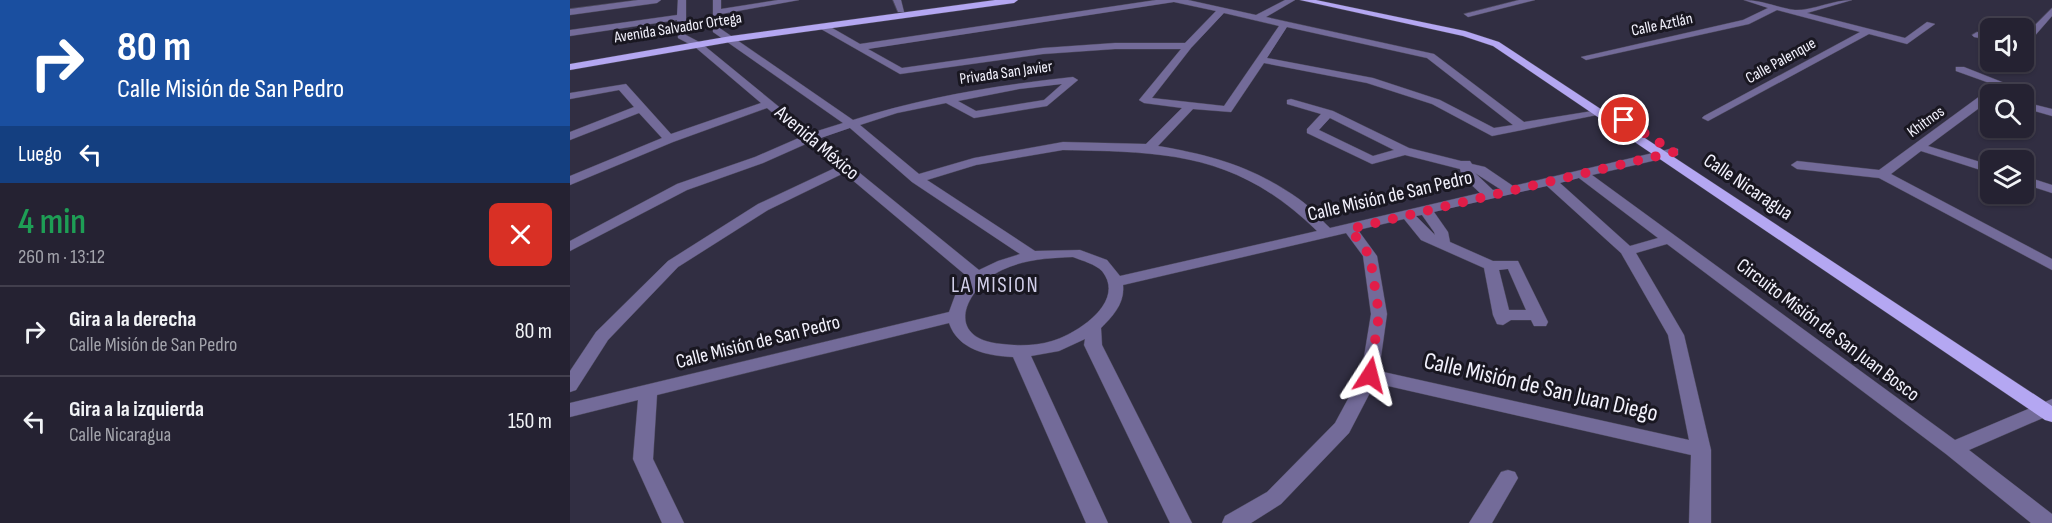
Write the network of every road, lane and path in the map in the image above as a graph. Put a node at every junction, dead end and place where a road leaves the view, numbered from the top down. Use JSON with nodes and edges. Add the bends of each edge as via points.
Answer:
{"nodes":[{"id":1,"x":657,"y":0,"type":"edge"},
{"id":2,"x":682,"y":0,"type":"edge"},
{"id":3,"x":717,"y":0,"type":"edge"},
{"id":4,"x":795,"y":0,"type":"edge"},
{"id":5,"x":897,"y":0,"type":"edge"},
{"id":6,"x":970,"y":0,"type":"edge"},
{"id":7,"x":1014,"y":0,"type":"edge"},
{"id":8,"x":1174,"y":0,"type":"edge"},
{"id":9,"x":1291,"y":0,"type":"edge"},
{"id":10,"x":1304,"y":0,"type":"edge"},
{"id":11,"x":1316,"y":0,"type":"edge"},
{"id":12,"x":1531,"y":0,"type":"edge"},
{"id":13,"x":1748,"y":0,"type":"edge"},
{"id":14,"x":1848,"y":0,"type":"edge"},
{"id":15,"x":1777,"y":7,"type":"junction"},
{"id":16,"x":900,"y":10,"type":"junction"},
{"id":17,"x":1222,"y":10,"type":"junction"},
{"id":18,"x":2052,"y":11,"type":"edge"},
{"id":19,"x":570,"y":12,"type":"edge"},
{"id":20,"x":716,"y":12,"type":"junction"},
{"id":21,"x":1796,"y":12,"type":"junction"},
{"id":22,"x":1468,"y":14,"type":"dead end"},
{"id":23,"x":680,"y":17,"type":"junction"},
{"id":24,"x":1257,"y":18,"type":"junction"},
{"id":25,"x":1285,"y":24,"type":"junction"},
{"id":26,"x":1930,"y":24,"type":"dead end"},
{"id":27,"x":824,"y":27,"type":"junction"},
{"id":28,"x":1868,"y":31,"type":"junction"},
{"id":29,"x":2034,"y":32,"type":"edge"},
{"id":30,"x":570,"y":33,"type":"edge"},
{"id":31,"x":1977,"y":35,"type":"dead end"},
{"id":32,"x":1980,"y":35,"type":"edge"},
{"id":33,"x":727,"y":38,"type":"junction"},
{"id":34,"x":694,"y":43,"type":"junction"},
{"id":35,"x":1188,"y":46,"type":"junction"},
{"id":36,"x":860,"y":47,"type":"junction"},
{"id":37,"x":1586,"y":57,"type":"dead end"},
{"id":38,"x":1262,"y":60,"type":"junction"},
{"id":39,"x":570,"y":61,"type":"edge"},
{"id":40,"x":570,"y":67,"type":"edge"},
{"id":41,"x":1960,"y":69,"type":"dead end"},
{"id":42,"x":2002,"y":84,"type":"edge"},
{"id":43,"x":570,"y":96,"type":"edge"},
{"id":44,"x":946,"y":99,"type":"junction"},
{"id":45,"x":1291,"y":102,"type":"dead end"},
{"id":46,"x":1980,"y":102,"type":"edge"},
{"id":47,"x":770,"y":103,"type":"junction"},
{"id":48,"x":1190,"y":106,"type":"junction"},
{"id":49,"x":641,"y":108,"type":"junction"},
{"id":50,"x":2034,"y":108,"type":"edge"},
{"id":51,"x":1602,"y":111,"type":"junction"},
{"id":52,"x":1329,"y":113,"type":"junction"},
{"id":53,"x":2052,"y":113,"type":"edge"},
{"id":54,"x":1708,"y":118,"type":"dead end"},
{"id":55,"x":852,"y":124,"type":"junction"},
{"id":56,"x":1524,"y":127,"type":"junction"},
{"id":57,"x":570,"y":136,"type":"edge"},
{"id":58,"x":811,"y":137,"type":"junction"},
{"id":59,"x":669,"y":139,"type":"junction"},
{"id":60,"x":1920,"y":147,"type":"junction"},
{"id":61,"x":1149,"y":148,"type":"junction"},
{"id":62,"x":1406,"y":152,"type":"junction"},
{"id":63,"x":1669,"y":153,"type":"junction"},
{"id":64,"x":1466,"y":164,"type":"junction"},
{"id":65,"x":1797,"y":165,"type":"dead end"},
{"id":66,"x":1980,"y":166,"type":"edge"},
{"id":67,"x":846,"y":167,"type":"junction"},
{"id":68,"x":1582,"y":174,"type":"junction"},
{"id":69,"x":1882,"y":174,"type":"junction"},
{"id":70,"x":917,"y":179,"type":"junction"},
{"id":71,"x":570,"y":182,"type":"edge"},
{"id":72,"x":1550,"y":182,"type":"junction"},
{"id":73,"x":2034,"y":183,"type":"edge"},
{"id":74,"x":2052,"y":189,"type":"edge"},
{"id":75,"x":1512,"y":191,"type":"junction"},
{"id":76,"x":1491,"y":196,"type":"junction"},
{"id":77,"x":1426,"y":211,"type":"junction"},
{"id":78,"x":1408,"y":215,"type":"junction"},
{"id":79,"x":1350,"y":229,"type":"junction"},
{"id":80,"x":1328,"y":234,"type":"junction"},
{"id":81,"x":1669,"y":239,"type":"junction"},
{"id":82,"x":1443,"y":242,"type":"junction"},
{"id":83,"x":570,"y":247,"type":"edge"},
{"id":84,"x":1627,"y":251,"type":"junction"},
{"id":85,"x":1031,"y":255,"type":"junction"},
{"id":86,"x":2052,"y":265,"type":"edge"},
{"id":87,"x":1491,"y":266,"type":"junction"},
{"id":88,"x":979,"y":278,"type":"junction"},
{"id":89,"x":1117,"y":282,"type":"junction"},
{"id":90,"x":956,"y":316,"type":"junction"},
{"id":91,"x":1093,"y":328,"type":"junction"},
{"id":92,"x":1020,"y":352,"type":"junction"},
{"id":93,"x":1370,"y":375,"type":"junction"},
{"id":94,"x":570,"y":385,"type":"edge"},
{"id":95,"x":648,"y":392,"type":"junction"},
{"id":96,"x":2050,"y":408,"type":"edge"},
{"id":97,"x":570,"y":410,"type":"edge"},
{"id":98,"x":1953,"y":449,"type":"junction"},
{"id":99,"x":1701,"y":450,"type":"junction"},
{"id":100,"x":1508,"y":478,"type":"dead end"},
{"id":101,"x":673,"y":523,"type":"edge"},
{"id":102,"x":1097,"y":523,"type":"edge"},
{"id":103,"x":1182,"y":523,"type":"edge"},
{"id":104,"x":1233,"y":523,"type":"edge"},
{"id":105,"x":1480,"y":523,"type":"edge"},
{"id":106,"x":1700,"y":523,"type":"edge"},
{"id":107,"x":2046,"y":523,"type":"edge"}],
"edges":[{"from":1,"to":19,"type":"street"},
{"from":2,"to":23,"type":"street"},
{"from":3,"to":20,"type":"street"},
{"from":4,"to":20,"type":"street"},
{"from":5,"to":16,"type":"street"},
{"from":6,"to":16,"type":"main road","name":"Avenida Salvador Ortega"},
{"from":7,"to":27,"type":"main road","name":"Avenida Salvador Ortega"},
{"from":8,"to":17,"type":"street"},
{"from":8,"to":36,"type":"street"},
{"from":9,"to":24,"type":"street"},
{"from":10,"to":51,"type":"main road","name":"Calle Nicaragua","via":[[1496,44]]},
{"from":11,"to":51,"type":"main road","name":"Calle Nicaragua","via":[[1500,41]]},
{"from":12,"to":22,"type":"street"},
{"from":13,"to":15,"type":"street"},
{"from":14,"to":21,"type":"street"},
{"from":15,"to":21,"type":"street"},
{"from":15,"to":37,"type":"street","name":"Calle Aztlán","via":[[1746,22]]},
{"from":16,"to":33,"type":"main road","name":"Avenida Salvador Ortega"},
{"from":17,"to":24,"type":"street"},
{"from":17,"to":35,"type":"street"},
{"from":18,"to":29,"type":"street"},
{"from":20,"to":33,"type":"street","via":[[716,30]]},
{"from":21,"to":28,"type":"street"},
{"from":23,"to":30,"type":"street"},
{"from":23,"to":34,"type":"street","via":[[681,36]]},
{"from":24,"to":25,"type":"street"},
{"from":25,"to":38,"type":"street"},
{"from":25,"to":56,"type":"street","via":[[1430,56]]},
{"from":26,"to":28,"type":"street","via":[[1907,41]]},
{"from":27,"to":33,"type":"main road","name":"Avenida Salvador Ortega"},
{"from":27,"to":36,"type":"street"},
{"from":28,"to":54,"type":"street","name":"Calle Palenque"},
{"from":31,"to":32,"type":"street"},
{"from":33,"to":34,"type":"main road","name":"Avenida Salvador Ortega"},
{"from":33,"to":55,"type":"street","name":"Avenida México"},
{"from":34,"to":39,"type":"main road","name":"Avenida Salvador Ortega"},
{"from":34,"to":40,"type":"main road"},
{"from":34,"to":47,"type":"street","name":"Avenida México"},
{"from":35,"to":36,"type":"street","via":[[1073,47],[900,71]]},
{"from":35,"to":48,"type":"street","via":[[1144,100]]},
{"from":38,"to":48,"type":"street","via":[[1227,110]]},
{"from":38,"to":56,"type":"street","via":[[1369,80],[1436,102],[1492,132]]},
{"from":41,"to":42,"type":"street"},
{"from":43,"to":49,"type":"street","via":[[622,86]]},
{"from":44,"to":44,"type":"street","name":"Privada San Javier","via":[[1019,86],[1073,80],[1047,104],[974,115]]},
{"from":44,"to":55,"type":"street","name":"Privada San Javier"},
{"from":45,"to":52,"type":"street"},
{"from":46,"to":60,"type":"street","name":"Khitnos"},
{"from":47,"to":58,"type":"street","name":"Avenida México"},
{"from":47,"to":59,"type":"street"},
{"from":48,"to":61,"type":"street"},
{"from":49,"to":57,"type":"street"},
{"from":49,"to":59,"type":"street"},
{"from":50,"to":53,"type":"street"},
{"from":51,"to":56,"type":"street"},
{"from":51,"to":63,"type":"main road","name":"Calle Nicaragua"},
{"from":52,"to":62,"type":"street"},
{"from":52,"to":62,"type":"street","via":[[1311,131],[1371,160]]},
{"from":55,"to":58,"type":"street","name":"Privada San Javier"},
{"from":55,"to":70,"type":"street","name":"Avenida México"},
{"from":58,"to":67,"type":"street","name":"Avenida México"},
{"from":58,"to":83,"type":"street","name":"Privada San Javier","via":[[682,187]]},
{"from":59,"to":71,"type":"street"},
{"from":60,"to":66,"type":"street"},
{"from":60,"to":69,"type":"street","name":"Khitnos"},
{"from":61,"to":70,"type":"street","via":[[1063,146],[974,162]]},
{"from":61,"to":80,"type":"street","via":[[1205,158],[1252,176],[1296,203]]},
{"from":62,"to":64,"type":"street"},
{"from":63,"to":68,"type":"street","name":"Calle Misión de San Pedro"},
{"from":63,"to":96,"type":"main road","name":"Calle Nicaragua"},
{"from":64,"to":75,"type":"street"},
{"from":64,"to":76,"type":"street","via":[[1467,174]]},
{"from":65,"to":69,"type":"street"},
{"from":67,"to":88,"type":"street","name":"Avenida México"},
{"from":67,"to":94,"type":"street","via":[[763,207],[673,264],[602,336]]},
{"from":68,"to":72,"type":"street","name":"Calle Misión de San Pedro"},
{"from":68,"to":81,"type":"street","name":"Circuito Misión de San Juan Bosco"},
{"from":69,"to":86,"type":"street"},
{"from":70,"to":85,"type":"street","name":"Avenida México"},
{"from":72,"to":75,"type":"street","name":"Calle Misión de San Pedro"},
{"from":72,"to":84,"type":"street"},
{"from":73,"to":74,"type":"street"},
{"from":75,"to":76,"type":"street","name":"Calle Misión de San Pedro"},
{"from":76,"to":77,"type":"street","name":"Calle Misión de San Pedro"},
{"from":77,"to":78,"type":"street","name":"Calle Misión de San Pedro"},
{"from":77,"to":82,"type":"street","via":[[1441,232]]},
{"from":78,"to":79,"type":"street","name":"Calle Misión de San Pedro"},
{"from":78,"to":82,"type":"street","via":[[1426,237]]},
{"from":79,"to":80,"type":"street","name":"Calle Misión de San Pedro"},
{"from":79,"to":93,"type":"street","via":[[1370,256],[1379,314]]},
{"from":80,"to":89,"type":"street","name":"Calle Misión de San Pedro"},
{"from":81,"to":84,"type":"street"},
{"from":81,"to":98,"type":"street","name":"Circuito Misión de San Juan Bosco"},
{"from":82,"to":87,"type":"street"},
{"from":84,"to":99,"type":"street","via":[[1676,335]]},
{"from":85,"to":88,"type":"street","via":[[1002,264]]},
{"from":85,"to":89,"type":"street","via":[[1075,253],[1107,267]]},
{"from":87,"to":87,"type":"street","via":[[1514,264],[1538,319],[1502,318]]},
{"from":88,"to":90,"type":"street","via":[[962,296]]},
{"from":89,"to":91,"type":"street","via":[[1115,302]]},
{"from":90,"to":92,"type":"street","via":[[958,328],[966,338],[988,349]]},
{"from":90,"to":95,"type":"street","name":"Calle Misión de San Pedro"},
{"from":91,"to":92,"type":"street","via":[[1060,344]]},
{"from":91,"to":103,"type":"street","via":[[1093,345]]},
{"from":92,"to":102,"type":"street"},
{"from":93,"to":99,"type":"street","name":"Calle Misión de San Juan Diego"},
{"from":93,"to":104,"type":"street","via":[[1342,428],[1274,498]]},
{"from":95,"to":97,"type":"street","name":"Calle Misión de San Pedro"},
{"from":95,"to":101,"type":"street","via":[[643,459]]},
{"from":96,"to":98,"type":"street"},
{"from":98,"to":107,"type":"street","name":"Circuito Misión de San Juan Bosco"},
{"from":99,"to":106,"type":"street"},
{"from":100,"to":105,"type":"street"}]}
